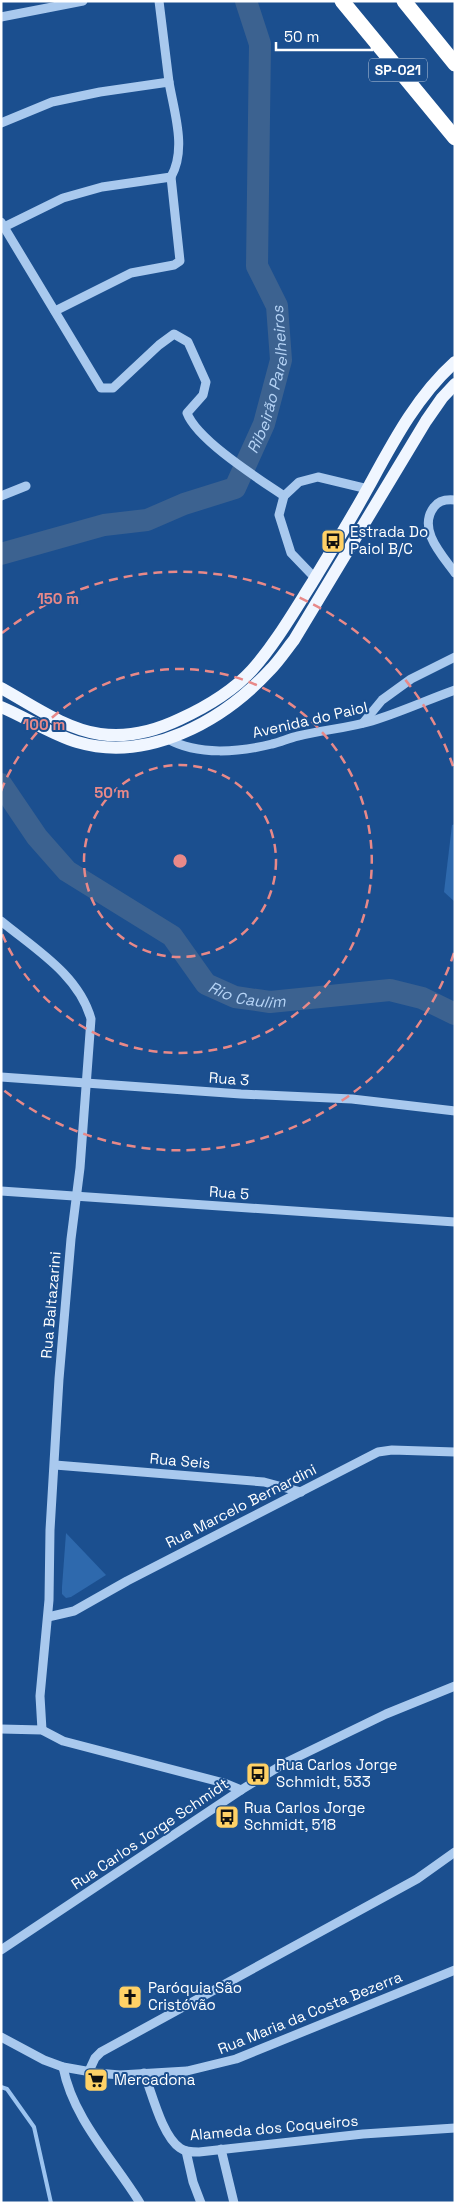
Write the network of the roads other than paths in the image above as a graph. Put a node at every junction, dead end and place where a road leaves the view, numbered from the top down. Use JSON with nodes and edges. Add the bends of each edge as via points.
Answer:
{"nodes":[{"id":1,"x":84,"y":1,"type":"edge"},
{"id":2,"x":159,"y":1,"type":"edge"},
{"id":3,"x":342,"y":1,"type":"edge"},
{"id":4,"x":404,"y":1,"type":"edge"},
{"id":5,"x":1,"y":17,"type":"edge"},
{"id":6,"x":455,"y":64,"type":"edge"},
{"id":7,"x":169,"y":82,"type":"junction"},
{"id":8,"x":1,"y":123,"type":"edge"},
{"id":9,"x":455,"y":138,"type":"edge"},
{"id":10,"x":171,"y":177,"type":"junction"},
{"id":11,"x":3,"y":224,"type":"edge"},
{"id":12,"x":55,"y":311,"type":"junction"},
{"id":13,"x":455,"y":362,"type":"edge"},
{"id":14,"x":455,"y":384,"type":"edge"},
{"id":15,"x":26,"y":486,"type":"dead end"},
{"id":16,"x":368,"y":489,"type":"junction"},
{"id":17,"x":1,"y":496,"type":"edge"},
{"id":18,"x":284,"y":496,"type":"junction"},
{"id":19,"x":455,"y":500,"type":"edge"},
{"id":20,"x":455,"y":573,"type":"edge"},
{"id":21,"x":314,"y":578,"type":"junction"},
{"id":22,"x":455,"y":657,"type":"edge"},
{"id":23,"x":1,"y":688,"type":"edge"},
{"id":24,"x":455,"y":690,"type":"edge"},
{"id":25,"x":1,"y":707,"type":"edge"},
{"id":26,"x":363,"y":723,"type":"junction"},
{"id":27,"x":168,"y":739,"type":"junction"},
{"id":28,"x":1,"y":921,"type":"edge"},
{"id":29,"x":1,"y":1077,"type":"edge"},
{"id":30,"x":86,"y":1082,"type":"junction"},
{"id":31,"x":455,"y":1111,"type":"edge"},
{"id":32,"x":1,"y":1191,"type":"edge"},
{"id":33,"x":77,"y":1196,"type":"junction"},
{"id":34,"x":455,"y":1222,"type":"edge"},
{"id":35,"x":455,"y":1452,"type":"edge"},
{"id":36,"x":54,"y":1465,"type":"junction"},
{"id":37,"x":301,"y":1492,"type":"junction"},
{"id":38,"x":48,"y":1617,"type":"junction"},
{"id":39,"x":455,"y":1686,"type":"edge"},
{"id":40,"x":1,"y":1729,"type":"edge"},
{"id":41,"x":42,"y":1730,"type":"junction"},
{"id":42,"x":241,"y":1790,"type":"junction"},
{"id":43,"x":455,"y":1852,"type":"edge"},
{"id":44,"x":1,"y":1950,"type":"edge"},
{"id":45,"x":455,"y":1970,"type":"edge"},
{"id":46,"x":1,"y":2037,"type":"edge"},
{"id":47,"x":64,"y":2067,"type":"junction"},
{"id":48,"x":89,"y":2071,"type":"junction"},
{"id":49,"x":144,"y":2073,"type":"junction"},
{"id":50,"x":455,"y":2128,"type":"edge"},
{"id":51,"x":221,"y":2149,"type":"junction"},
{"id":52,"x":186,"y":2151,"type":"junction"},
{"id":53,"x":140,"y":2203,"type":"edge"},
{"id":54,"x":201,"y":2203,"type":"edge"},
{"id":55,"x":234,"y":2203,"type":"edge"}],
"edges":[{"from":1,"to":5,"type":"street"},
{"from":2,"to":7,"type":"street"},
{"from":3,"to":9,"type":"highway","number":"SP-021"},
{"from":4,"to":6,"type":"highway","number":"SP-021"},
{"from":7,"to":8,"type":"street","via":[[52,102]]},
{"from":7,"to":10,"type":"street","via":[[180,149],[178,165]]},
{"from":10,"to":11,"type":"street","via":[[102,187],[62,198]]},
{"from":10,"to":12,"type":"street","via":[[180,261],[130,273]]},
{"from":11,"to":12,"type":"street"},
{"from":12,"to":18,"type":"street","via":[[101,388],[112,388],[174,334],[188,342],[206,382],[203,395],[187,413],[190,422],[223,453]]},
{"from":13,"to":16,"type":"main road","via":[[418,404]]},
{"from":14,"to":27,"type":"main road","via":[[426,421],[294,640],[271,669],[222,712]]},
{"from":15,"to":17,"type":"street"},
{"from":16,"to":18,"type":"street","via":[[318,477],[299,482]]},
{"from":16,"to":21,"type":"main road"},
{"from":18,"to":21,"type":"street","via":[[279,515],[291,553]]},
{"from":19,"to":20,"type":"street","via":[[436,504],[428,522],[435,546]]},
{"from":21,"to":23,"type":"main road","via":[[251,671],[196,711],[162,727],[118,735],[84,731]]},
{"from":22,"to":26,"type":"street","via":[[411,679],[382,700]]},
{"from":24,"to":26,"type":"street","name":"Avenida do Paiol"},
{"from":25,"to":27,"type":"main road","via":[[75,742],[118,747]]},
{"from":26,"to":27,"type":"street","name":"Avenida do Paiol","via":[[272,744],[232,749],[195,749]]},
{"from":28,"to":30,"type":"street","name":"Rua Baltazarini","via":[[66,976],[86,1002],[91,1035]]},
{"from":29,"to":30,"type":"street","name":"Rua 3"},
{"from":30,"to":31,"type":"street","name":"Rua 3","via":[[352,1099]]},
{"from":30,"to":33,"type":"street","name":"Rua Baltazarini"},
{"from":32,"to":33,"type":"street","name":"Rua 5"},
{"from":33,"to":34,"type":"street","name":"Rua 5"},
{"from":33,"to":36,"type":"street","name":"Rua Baltazarini","via":[[58,1379]]},
{"from":35,"to":37,"type":"street","name":"Rua Marcelo Bernardini","via":[[378,1452]]},
{"from":36,"to":37,"type":"street","name":"Rua Seis","via":[[264,1482]]},
{"from":36,"to":38,"type":"street","name":"Rua Baltazarini"},
{"from":37,"to":38,"type":"street","name":"Rua Marcelo Bernardini","via":[[74,1611]]},
{"from":38,"to":41,"type":"street","name":"Rua Baltazarini","via":[[40,1696]]},
{"from":39,"to":42,"type":"street","name":"Rua Carlos Jorge Schmidt","via":[[318,1746]]},
{"from":40,"to":41,"type":"street"},
{"from":41,"to":42,"type":"street","via":[[63,1741],[224,1782]]},
{"from":42,"to":44,"type":"street","name":"Rua Carlos Jorge Schmidt"},
{"from":43,"to":48,"type":"street","via":[[409,1884],[101,2052]]},
{"from":45,"to":49,"type":"street","name":"Rua Maria da Costa Bezerra","via":[[236,2059],[187,2071]]},
{"from":46,"to":47,"type":"street","name":"Rua Maria da Costa Bezerra","via":[[26,2052]]},
{"from":47,"to":48,"type":"street","name":"Rua Maria da Costa Bezerra"},
{"from":47,"to":53,"type":"street","via":[[78,2109]]},
{"from":48,"to":49,"type":"street","name":"Rua Maria da Costa Bezerra","via":[[120,2075]]},
{"from":49,"to":52,"type":"street","name":"Alameda dos Coqueiros","via":[[167,2132]]},
{"from":50,"to":51,"type":"street","name":"Alameda dos Coqueiros"},
{"from":51,"to":52,"type":"street","name":"Alameda dos Coqueiros"},
{"from":51,"to":55,"type":"street"},
{"from":52,"to":54,"type":"street"}]}
